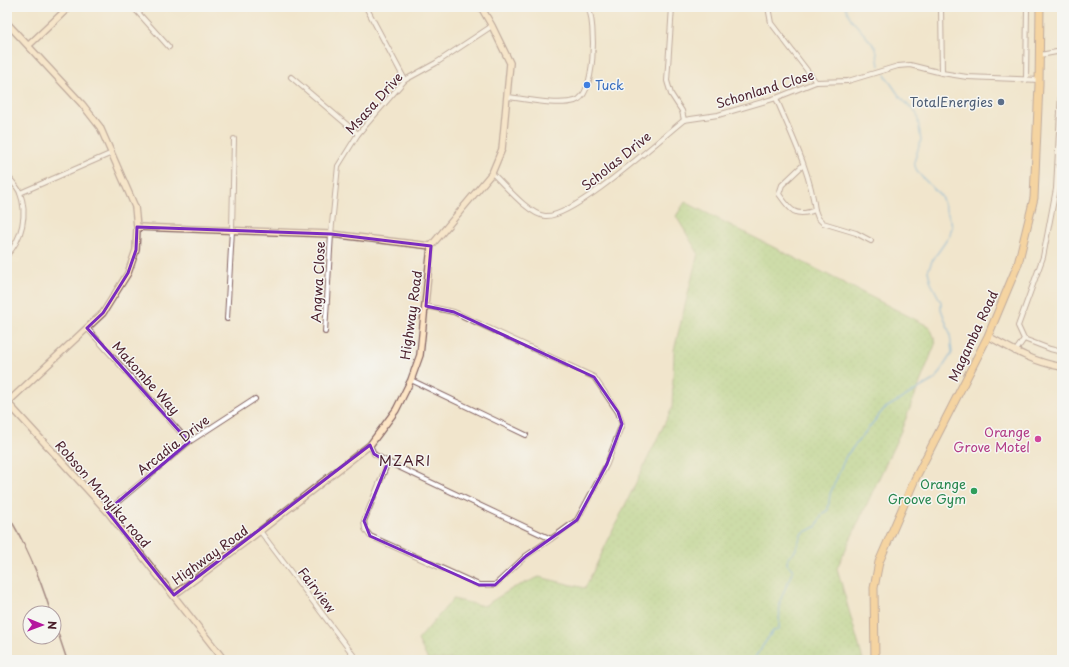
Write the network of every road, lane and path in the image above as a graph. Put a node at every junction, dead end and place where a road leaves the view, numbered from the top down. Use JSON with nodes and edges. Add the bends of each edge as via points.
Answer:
{"nodes":[{"id":1,"x":69,"y":7,"type":"edge"},
{"id":2,"x":133,"y":7,"type":"edge"},
{"id":3,"x":366,"y":7,"type":"edge"},
{"id":4,"x":481,"y":7,"type":"edge"},
{"id":5,"x":588,"y":7,"type":"edge"},
{"id":6,"x":672,"y":7,"type":"edge"},
{"id":7,"x":768,"y":7,"type":"edge"},
{"id":8,"x":942,"y":7,"type":"edge"},
{"id":9,"x":1027,"y":7,"type":"edge"},
{"id":10,"x":1040,"y":7,"type":"edge"},
{"id":11,"x":7,"y":23,"type":"edge"},
{"id":12,"x":492,"y":26,"type":"junction"},
{"id":13,"x":29,"y":45,"type":"junction"},
{"id":14,"x":169,"y":47,"type":"dead end"},
{"id":15,"x":1062,"y":51,"type":"edge"},
{"id":16,"x":1040,"y":55,"type":"junction"},
{"id":17,"x":942,"y":73,"type":"junction"},
{"id":18,"x":1062,"y":73,"type":"edge"},
{"id":19,"x":291,"y":77,"type":"dead end"},
{"id":20,"x":405,"y":80,"type":"junction"},
{"id":21,"x":1026,"y":80,"type":"junction"},
{"id":22,"x":1039,"y":80,"type":"junction"},
{"id":23,"x":816,"y":82,"type":"junction"},
{"id":24,"x":508,"y":97,"type":"junction"},
{"id":25,"x":776,"y":98,"type":"junction"},
{"id":26,"x":684,"y":120,"type":"junction"},
{"id":27,"x":358,"y":134,"type":"junction"},
{"id":28,"x":234,"y":139,"type":"dead end"},
{"id":29,"x":112,"y":153,"type":"junction"},
{"id":30,"x":803,"y":165,"type":"junction"},
{"id":31,"x":492,"y":173,"type":"junction"},
{"id":32,"x":7,"y":175,"type":"edge"},
{"id":33,"x":20,"y":193,"type":"junction"},
{"id":34,"x":815,"y":210,"type":"junction"},
{"id":35,"x":137,"y":227,"type":"junction"},
{"id":36,"x":232,"y":230,"type":"junction"},
{"id":37,"x":331,"y":234,"type":"junction"},
{"id":38,"x":871,"y":241,"type":"dead end"},
{"id":39,"x":431,"y":246,"type":"junction"},
{"id":40,"x":7,"y":255,"type":"edge"},
{"id":41,"x":426,"y":306,"type":"junction"},
{"id":42,"x":227,"y":319,"type":"dead end"},
{"id":43,"x":87,"y":328,"type":"junction"},
{"id":44,"x":325,"y":332,"type":"dead end"},
{"id":45,"x":988,"y":336,"type":"junction"},
{"id":46,"x":1024,"y":339,"type":"junction"},
{"id":47,"x":1015,"y":352,"type":"junction"},
{"id":48,"x":1062,"y":352,"type":"edge"},
{"id":49,"x":1062,"y":367,"type":"edge"},
{"id":50,"x":411,"y":380,"type":"junction"},
{"id":51,"x":255,"y":399,"type":"dead end"},
{"id":52,"x":7,"y":403,"type":"edge"},
{"id":53,"x":526,"y":435,"type":"dead end"},
{"id":54,"x":189,"y":442,"type":"junction"},
{"id":55,"x":370,"y":445,"type":"junction"},
{"id":56,"x":388,"y":462,"type":"junction"},
{"id":57,"x":107,"y":511,"type":"junction"},
{"id":58,"x":260,"y":531,"type":"junction"},
{"id":59,"x":551,"y":539,"type":"junction"},
{"id":60,"x":174,"y":595,"type":"junction"},
{"id":61,"x":224,"y":660,"type":"edge"},
{"id":62,"x":357,"y":660,"type":"edge"},
{"id":63,"x":875,"y":660,"type":"edge"}],
"edges":[{"from":1,"to":13,"type":"street"},
{"from":2,"to":14,"type":"street"},
{"from":3,"to":20,"type":"street"},
{"from":4,"to":12,"type":"street"},
{"from":5,"to":24,"type":"street","via":[[592,15],[594,33],[590,80],[582,98],[558,102]]},
{"from":6,"to":26,"type":"street","via":[[667,81]]},
{"from":7,"to":23,"type":"street","via":[[771,23]]},
{"from":8,"to":17,"type":"street"},
{"from":9,"to":21,"type":"street"},
{"from":10,"to":16,"type":"highway","name":"Magamba Road"},
{"from":11,"to":13,"type":"street"},
{"from":12,"to":20,"type":"street","name":"Msasa Drive"},
{"from":12,"to":24,"type":"street","via":[[510,63]]},
{"from":13,"to":29,"type":"street","via":[[100,127]]},
{"from":15,"to":16,"type":"street"},
{"from":16,"to":22,"type":"highway","name":"Magamba Road"},
{"from":17,"to":21,"type":"street","name":"Schonland Close"},
{"from":17,"to":23,"type":"street","name":"Schonland Close","via":[[904,65],[848,81]]},
{"from":18,"to":46,"type":"street","via":[[1056,189],[1043,256],[1018,326]]},
{"from":19,"to":27,"type":"street"},
{"from":20,"to":27,"type":"street","name":"Msasa Drive"},
{"from":21,"to":22,"type":"street","name":"Schonland Close"},
{"from":22,"to":45,"type":"highway","name":"Magamba Road","via":[[1034,198],[1018,264]]},
{"from":23,"to":25,"type":"street","name":"Schonland Close"},
{"from":24,"to":31,"type":"street","via":[[502,149]]},
{"from":25,"to":26,"type":"street","name":"Schonland Close","via":[[718,115]]},
{"from":25,"to":30,"type":"street"},
{"from":26,"to":31,"type":"street","name":"Scholas Drive","via":[[587,198],[559,214],[546,216],[533,212]]},
{"from":27,"to":37,"type":"street","name":"Msasa Drive","via":[[338,166]]},
{"from":28,"to":36,"type":"street"},
{"from":29,"to":33,"type":"street"},
{"from":29,"to":35,"type":"street","via":[[134,207]]},
{"from":30,"to":34,"type":"street","via":[[812,189]]},
{"from":30,"to":34,"type":"street","via":[[782,185],[779,194],[790,210],[804,214]]},
{"from":31,"to":39,"type":"street"},
{"from":32,"to":33,"type":"street"},
{"from":33,"to":40,"type":"street","via":[[25,223]]},
{"from":34,"to":38,"type":"street","via":[[823,223],[856,233]]},
{"from":35,"to":36,"type":"street"},
{"from":35,"to":43,"type":"street","via":[[136,250],[128,273],[103,313]]},
{"from":36,"to":37,"type":"street"},
{"from":36,"to":42,"type":"street"},
{"from":37,"to":39,"type":"street"},
{"from":37,"to":44,"type":"street","name":"Angwa Close"},
{"from":39,"to":41,"type":"street","name":"Highway Road"},
{"from":41,"to":50,"type":"street","name":"Highway Road","via":[[420,355]]},
{"from":41,"to":59,"type":"street","via":[[454,312],[594,377],[618,412],[622,424],[607,464],[577,520]]},
{"from":43,"to":52,"type":"street"},
{"from":43,"to":54,"type":"street","name":"Makombe Way"},
{"from":45,"to":47,"type":"street"},
{"from":45,"to":63,"type":"highway","name":"Magamba Road","via":[[915,479],[879,562],[874,588]]},
{"from":46,"to":47,"type":"street"},
{"from":46,"to":48,"type":"street"},
{"from":47,"to":49,"type":"street"},
{"from":50,"to":53,"type":"street"},
{"from":50,"to":55,"type":"street","name":"Highway Road","via":[[396,410]]},
{"from":51,"to":54,"type":"street","name":"Arcadia Drive"},
{"from":52,"to":57,"type":"street","name":"Robson Manyika road"},
{"from":54,"to":57,"type":"street","name":"Arcadia Drive"},
{"from":55,"to":56,"type":"street","via":[[374,454]]},
{"from":55,"to":58,"type":"street","name":"Highway Road"},
{"from":56,"to":59,"type":"street"},
{"from":56,"to":59,"type":"street","via":[[364,521],[365,529],[370,536],[479,585],[495,585],[526,556]]},
{"from":57,"to":60,"type":"street","name":"Robson Manyika road"},
{"from":58,"to":60,"type":"street","name":"Highway Road"},
{"from":58,"to":62,"type":"street","name":"Fairview"},
{"from":60,"to":61,"type":"street","name":"Robson Manyika road"}]}
